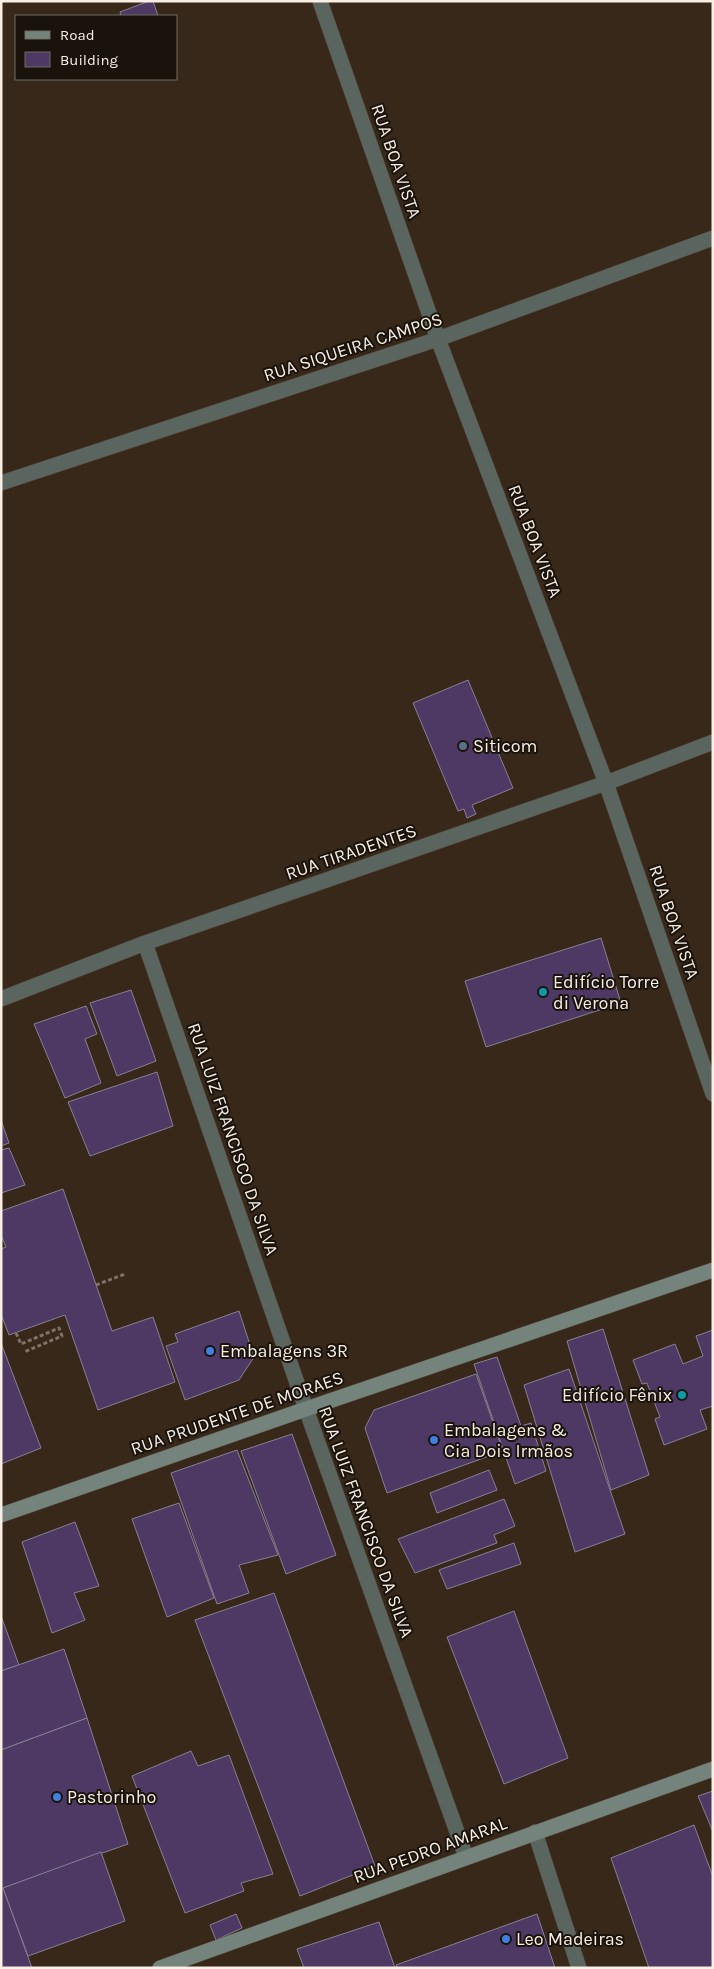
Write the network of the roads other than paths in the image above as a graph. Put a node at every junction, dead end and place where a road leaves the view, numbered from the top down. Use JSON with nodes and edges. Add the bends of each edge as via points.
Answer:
{"nodes":[{"id":1,"x":320,"y":1,"type":"edge"},
{"id":2,"x":713,"y":238,"type":"edge"},
{"id":3,"x":438,"y":339,"type":"junction"},
{"id":4,"x":1,"y":483,"type":"edge"},
{"id":5,"x":713,"y":742,"type":"edge"},
{"id":6,"x":606,"y":783,"type":"junction"},
{"id":7,"x":145,"y":943,"type":"junction"},
{"id":8,"x":1,"y":999,"type":"edge"},
{"id":9,"x":713,"y":1094,"type":"edge"},
{"id":10,"x":713,"y":1270,"type":"edge"},
{"id":11,"x":306,"y":1409,"type":"junction"},
{"id":12,"x":1,"y":1516,"type":"edge"},
{"id":13,"x":713,"y":1769,"type":"edge"},
{"id":14,"x":535,"y":1832,"type":"junction"},
{"id":15,"x":466,"y":1857,"type":"junction"},
{"id":16,"x":160,"y":1968,"type":"edge"},
{"id":17,"x":579,"y":1968,"type":"edge"}],
"edges":[{"from":1,"to":3,"type":"street","name":"RUA BOA VISTA"},
{"from":2,"to":3,"type":"street","name":"RUA SIQUEIRA CAMPOS"},
{"from":3,"to":4,"type":"street","name":"RUA SIQUEIRA CAMPOS"},
{"from":3,"to":6,"type":"street","name":"RUA BOA VISTA"},
{"from":5,"to":6,"type":"street","name":"RUA TIRADENTES"},
{"from":6,"to":7,"type":"street","name":"RUA TIRADENTES"},
{"from":6,"to":9,"type":"street","name":"RUA BOA VISTA"},
{"from":7,"to":8,"type":"street","name":"RUA TIRADENTES"},
{"from":7,"to":11,"type":"street","name":"RUA LUIZ FRANCISCO DA SILVA"},
{"from":10,"to":11,"type":"street","name":"RUA PRUDENTE DE MORAES"},
{"from":11,"to":12,"type":"street","name":"RUA PRUDENTE DE MORAES"},
{"from":11,"to":15,"type":"street","name":"RUA LUIZ FRANCISCO DA SILVA"},
{"from":13,"to":14,"type":"street","name":"RUA PEDRO AMARAL"},
{"from":14,"to":15,"type":"street","name":"RUA PEDRO AMARAL"},
{"from":14,"to":17,"type":"street"},
{"from":15,"to":16,"type":"street","name":"RUA PEDRO AMARAL"}]}
